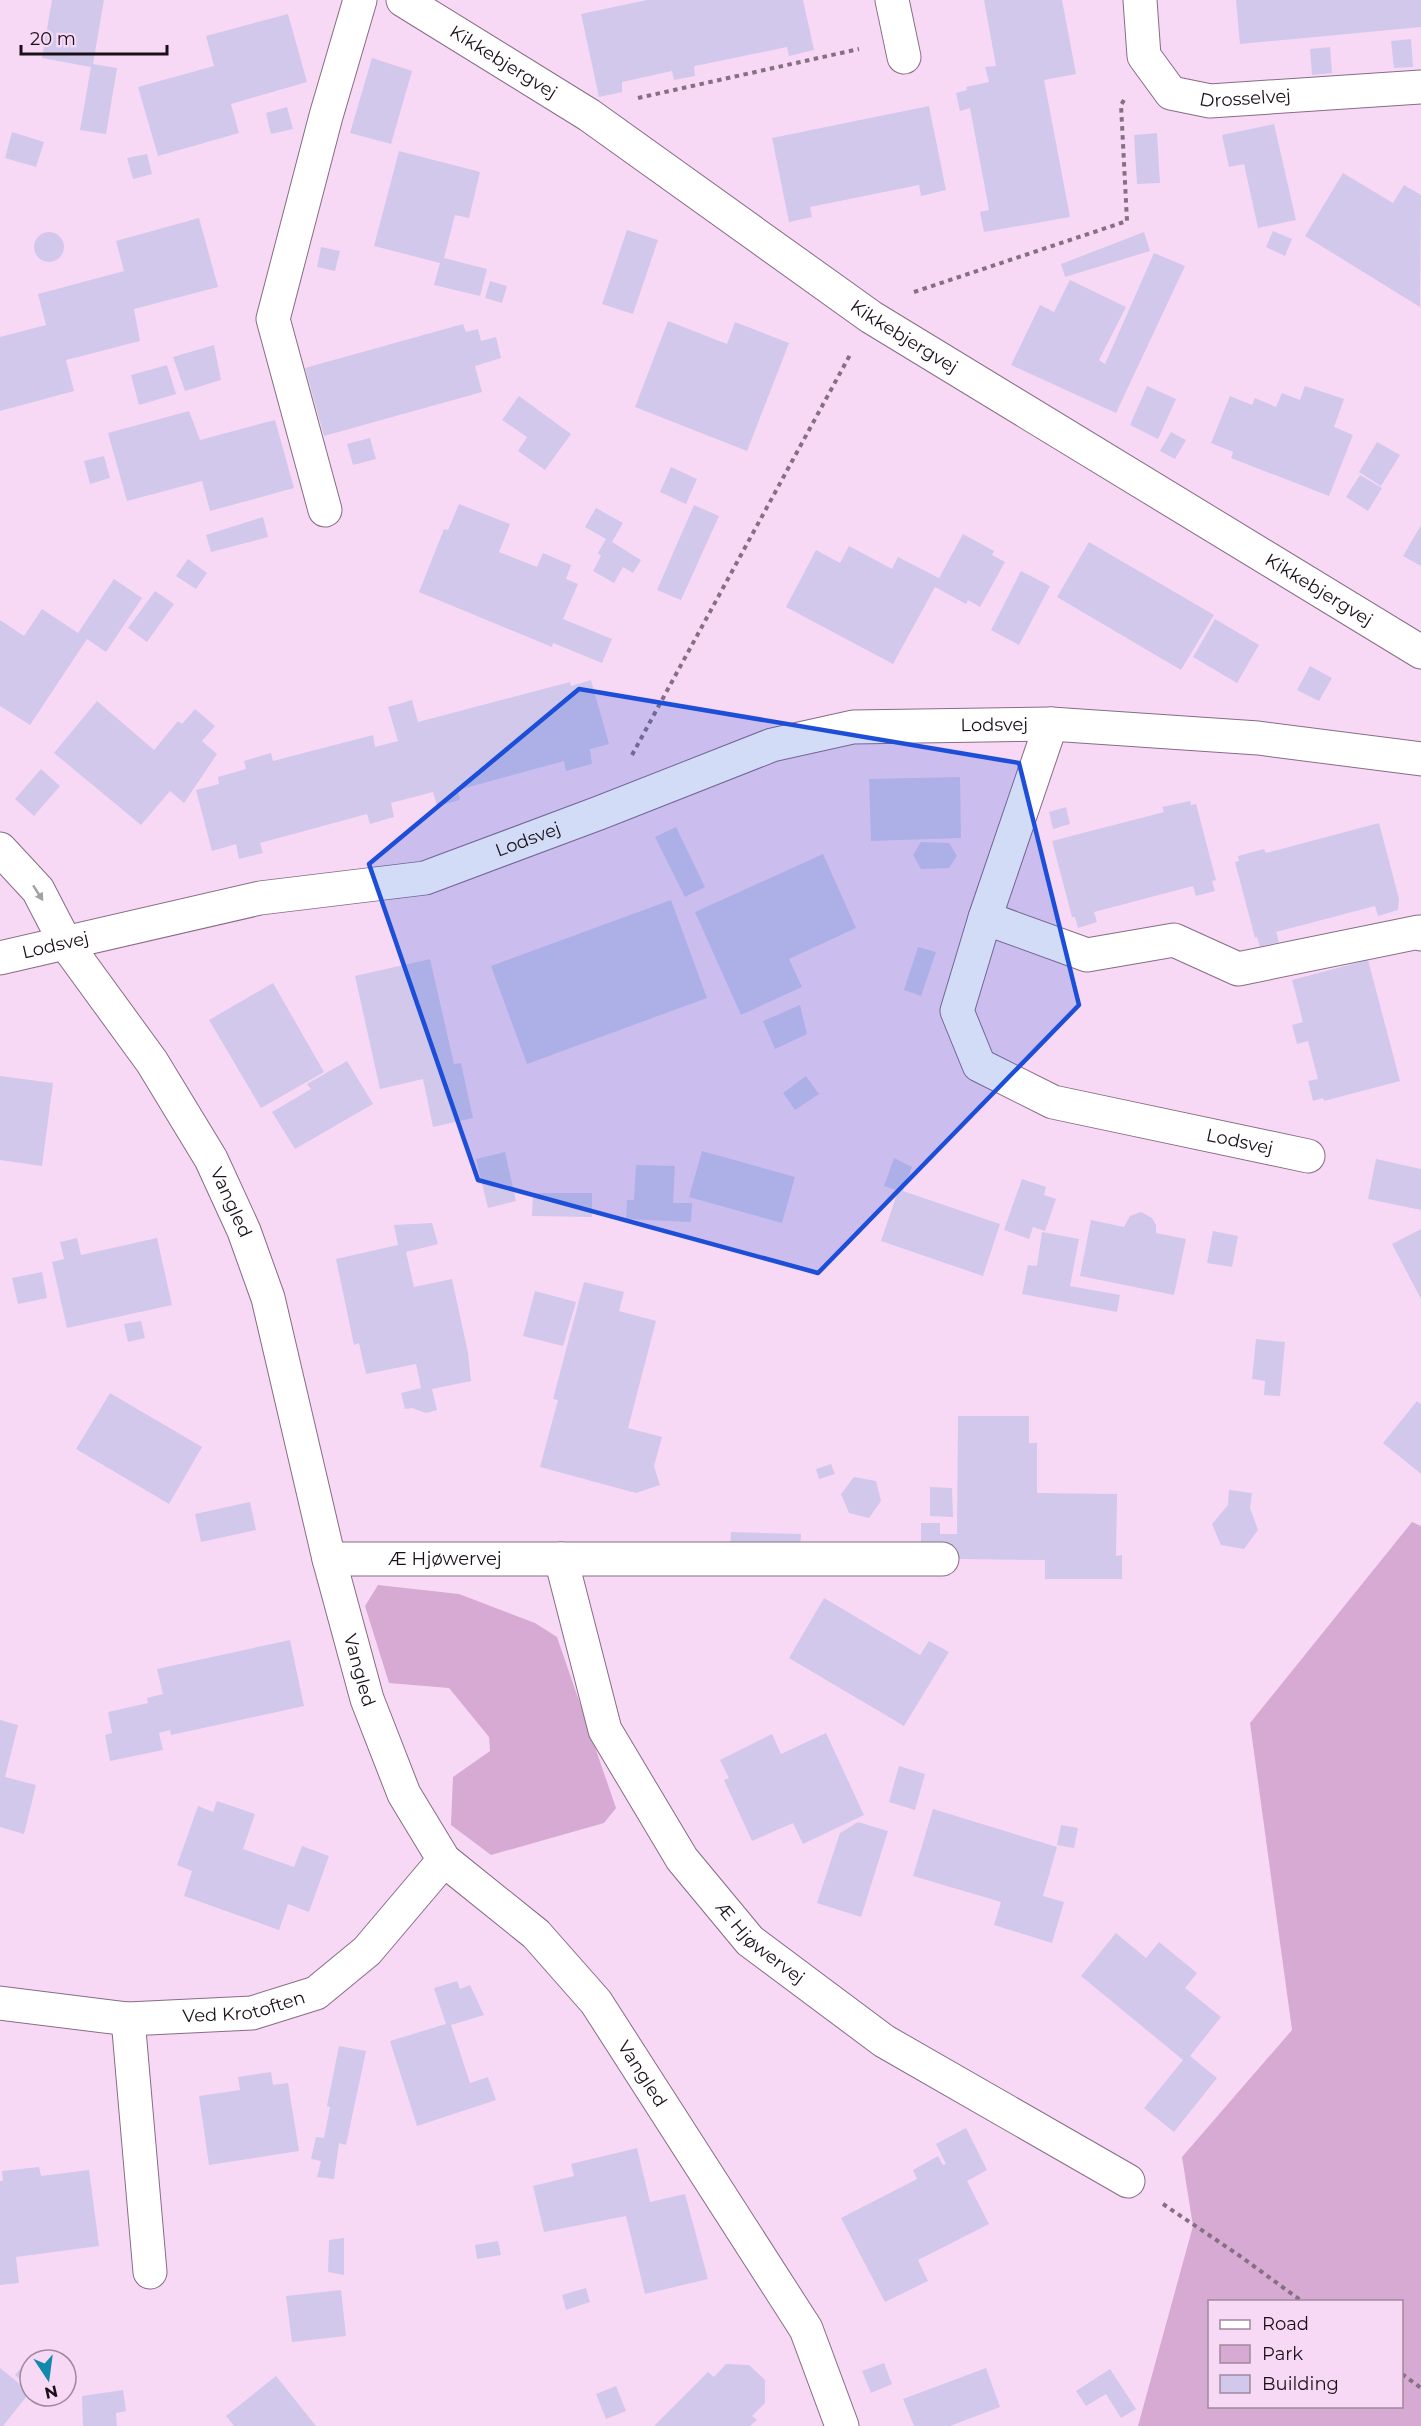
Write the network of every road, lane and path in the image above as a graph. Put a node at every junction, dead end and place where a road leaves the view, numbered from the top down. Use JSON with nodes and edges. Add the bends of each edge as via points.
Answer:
{"nodes":[{"id":1,"x":360,"y":0,"type":"edge"},
{"id":2,"x":403,"y":0,"type":"edge"},
{"id":3,"x":892,"y":0,"type":"edge"},
{"id":4,"x":1140,"y":0,"type":"edge"},
{"id":5,"x":902,"y":49,"type":"joint"},
{"id":6,"x":1144,"y":56,"type":"junction"},
{"id":7,"x":1421,"y":87,"type":"edge"},
{"id":8,"x":589,"y":115,"type":"junction"},
{"id":9,"x":871,"y":317,"type":"junction"},
{"id":10,"x":325,"y":510,"type":"dead end"},
{"id":11,"x":1421,"y":652,"type":"edge"},
{"id":12,"x":1052,"y":724,"type":"junction"},
{"id":13,"x":1421,"y":759,"type":"edge"},
{"id":14,"x":599,"y":813,"type":"junction"},
{"id":15,"x":0,"y":849,"type":"edge"},
{"id":16,"x":985,"y":918,"type":"junction"},
{"id":17,"x":1421,"y":934,"type":"edge"},
{"id":18,"x":66,"y":944,"type":"junction"},
{"id":19,"x":0,"y":958,"type":"edge"},
{"id":20,"x":1308,"y":1156,"type":"dead end"},
{"id":21,"x":329,"y":1559,"type":"junction"},
{"id":22,"x":561,"y":1559,"type":"junction"},
{"id":23,"x":942,"y":1559,"type":"dead end"},
{"id":24,"x":444,"y":1860,"type":"junction"},
{"id":25,"x":0,"y":2003,"type":"edge"},
{"id":26,"x":128,"y":2019,"type":"junction"},
{"id":27,"x":1128,"y":2181,"type":"joint"},
{"id":28,"x":150,"y":2272,"type":"dead end"},
{"id":29,"x":1302,"y":2300,"type":"edge"},
{"id":30,"x":1403,"y":2375,"type":"edge"},
{"id":31,"x":1421,"y":2388,"type":"edge"},
{"id":32,"x":842,"y":2426,"type":"edge"}],
"edges":[{"from":1,"to":10,"type":"street","via":[[273,319]]},
{"from":2,"to":8,"type":"street","name":"Kikkebjergvej"},
{"from":3,"to":5,"type":"street"},
{"from":4,"to":6,"type":"street"},
{"from":5,"to":8,"type":"path","via":[[612,104]]},
{"from":6,"to":7,"type":"street","name":"Drosselvej","via":[[1171,93],[1210,101]]},
{"from":6,"to":9,"type":"path","via":[[1121,105],[1126,221],[893,299]]},
{"from":8,"to":9,"type":"street","name":"Kikkebjergvej"},
{"from":9,"to":11,"type":"street","name":"Kikkebjergvej"},
{"from":9,"to":14,"type":"path"},
{"from":12,"to":13,"type":"street","name":"Lodsvej","via":[[1258,738]]},
{"from":12,"to":14,"type":"street","name":"Lodsvej","via":[[854,727],[772,745]]},
{"from":12,"to":16,"type":"street","name":"Lodsvej"},
{"from":14,"to":18,"type":"street","name":"Lodsvej","via":[[425,878],[260,898]]},
{"from":15,"to":18,"type":"street","name":"Vangled","one_way":true,"via":[[38,890]]},
{"from":16,"to":17,"type":"street","via":[[1087,955],[1174,940],[1238,969]]},
{"from":16,"to":20,"type":"street","name":"Lodsvej","via":[[957,1011],[979,1065],[1053,1102]]},
{"from":18,"to":19,"type":"street","name":"Lodsvej"},
{"from":18,"to":21,"type":"street","name":"Vangled","via":[[152,1062],[211,1159],[244,1231],[268,1298]]},
{"from":21,"to":22,"type":"street","name":"Æ Hjøwervej"},
{"from":21,"to":24,"type":"street","name":"Vangled","via":[[367,1699],[404,1794]]},
{"from":22,"to":23,"type":"street","name":"Æ Hjøwervej"},
{"from":22,"to":27,"type":"street","name":"Æ Hjøwervej","via":[[605,1730],[682,1859],[750,1941],[884,2041]]},
{"from":24,"to":26,"type":"street","name":"Ved Krotoften","via":[[367,1951],[316,1993],[252,2013]]},
{"from":24,"to":32,"type":"street","name":"Vangled","via":[[536,1934],[596,2002],[806,2329]]},
{"from":25,"to":26,"type":"street","name":"Ved Krotoften"},
{"from":26,"to":28,"type":"street"},
{"from":27,"to":29,"type":"path"},
{"from":30,"to":31,"type":"path"}]}
